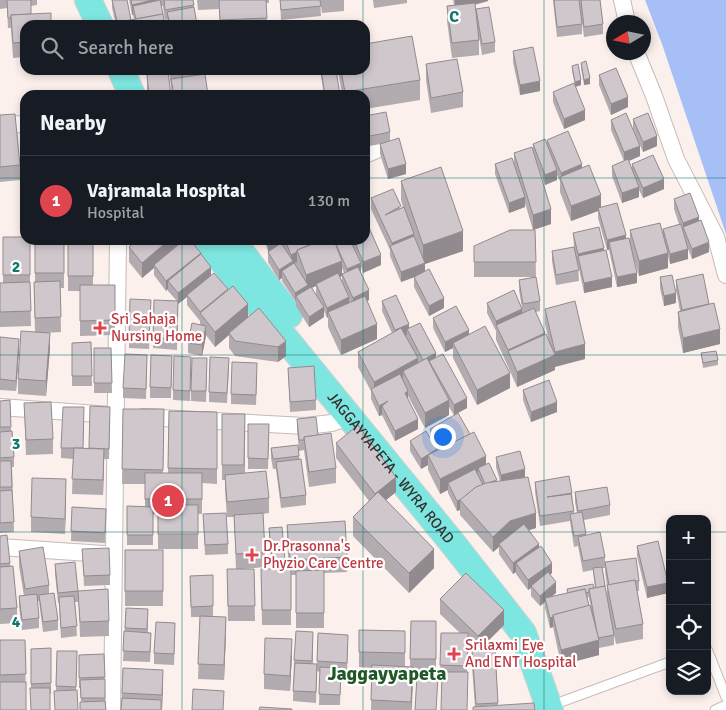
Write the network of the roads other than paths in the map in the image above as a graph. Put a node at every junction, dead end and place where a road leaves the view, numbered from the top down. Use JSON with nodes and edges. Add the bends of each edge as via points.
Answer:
{"nodes":[{"id":1,"x":70,"y":0,"type":"edge"},
{"id":2,"x":88,"y":0,"type":"edge"},
{"id":3,"x":622,"y":0,"type":"edge"},
{"id":4,"x":625,"y":15,"type":"edge"},
{"id":5,"x":79,"y":20,"type":"edge"},
{"id":6,"x":98,"y":20,"type":"edge"},
{"id":7,"x":639,"y":60,"type":"edge"},
{"id":8,"x":104,"y":75,"type":"edge"},
{"id":9,"x":123,"y":75,"type":"edge"},
{"id":10,"x":111,"y":90,"type":"edge"},
{"id":11,"x":130,"y":90,"type":"edge"},
{"id":12,"x":20,"y":124,"type":"edge"},
{"id":13,"x":0,"y":125,"type":"edge"},
{"id":14,"x":384,"y":147,"type":"edge"},
{"id":15,"x":370,"y":152,"type":"edge"},
{"id":16,"x":118,"y":245,"type":"edge"},
{"id":17,"x":209,"y":245,"type":"edge"},
{"id":18,"x":236,"y":245,"type":"edge"},
{"id":19,"x":726,"y":274,"type":"edge"},
{"id":20,"x":0,"y":406,"type":"edge"},
{"id":21,"x":116,"y":416,"type":"junction"},
{"id":22,"x":349,"y":416,"type":"junction"},
{"id":23,"x":0,"y":546,"type":"edge"},
{"id":24,"x":114,"y":555,"type":"junction"},
{"id":25,"x":707,"y":650,"type":"edge"},
{"id":26,"x":666,"y":664,"type":"edge"},
{"id":27,"x":726,"y":697,"type":"edge"},
{"id":28,"x":726,"y":704,"type":"edge"},
{"id":29,"x":556,"y":707,"type":"edge"},
{"id":30,"x":112,"y":710,"type":"edge"},
{"id":31,"x":716,"y":710,"type":"edge"}],
"edges":[{"from":1,"to":5,"type":"main road"},
{"from":2,"to":6,"type":"main road"},
{"from":3,"to":4,"type":"street"},
{"from":7,"to":19,"type":"street","via":[[676,159],[716,237]]},
{"from":8,"to":10,"type":"main road"},
{"from":9,"to":11,"type":"main road"},
{"from":12,"to":13,"type":"street"},
{"from":14,"to":15,"type":"street"},
{"from":16,"to":21,"type":"street"},
{"from":17,"to":22,"type":"main road","name":"JAGGAYYAPETA - WYRA ROAD"},
{"from":18,"to":29,"type":"main road","via":[[530,621]]},
{"from":20,"to":21,"type":"street"},
{"from":21,"to":22,"type":"street","via":[[305,426],[332,423]]},
{"from":21,"to":24,"type":"street"},
{"from":22,"to":29,"type":"main road","name":"JAGGAYYAPETA - WYRA ROAD","via":[[523,633]]},
{"from":23,"to":24,"type":"street"},
{"from":24,"to":30,"type":"street"},
{"from":25,"to":27,"type":"lane"},
{"from":26,"to":29,"type":"lane"},
{"from":28,"to":31,"type":"lane"}]}
